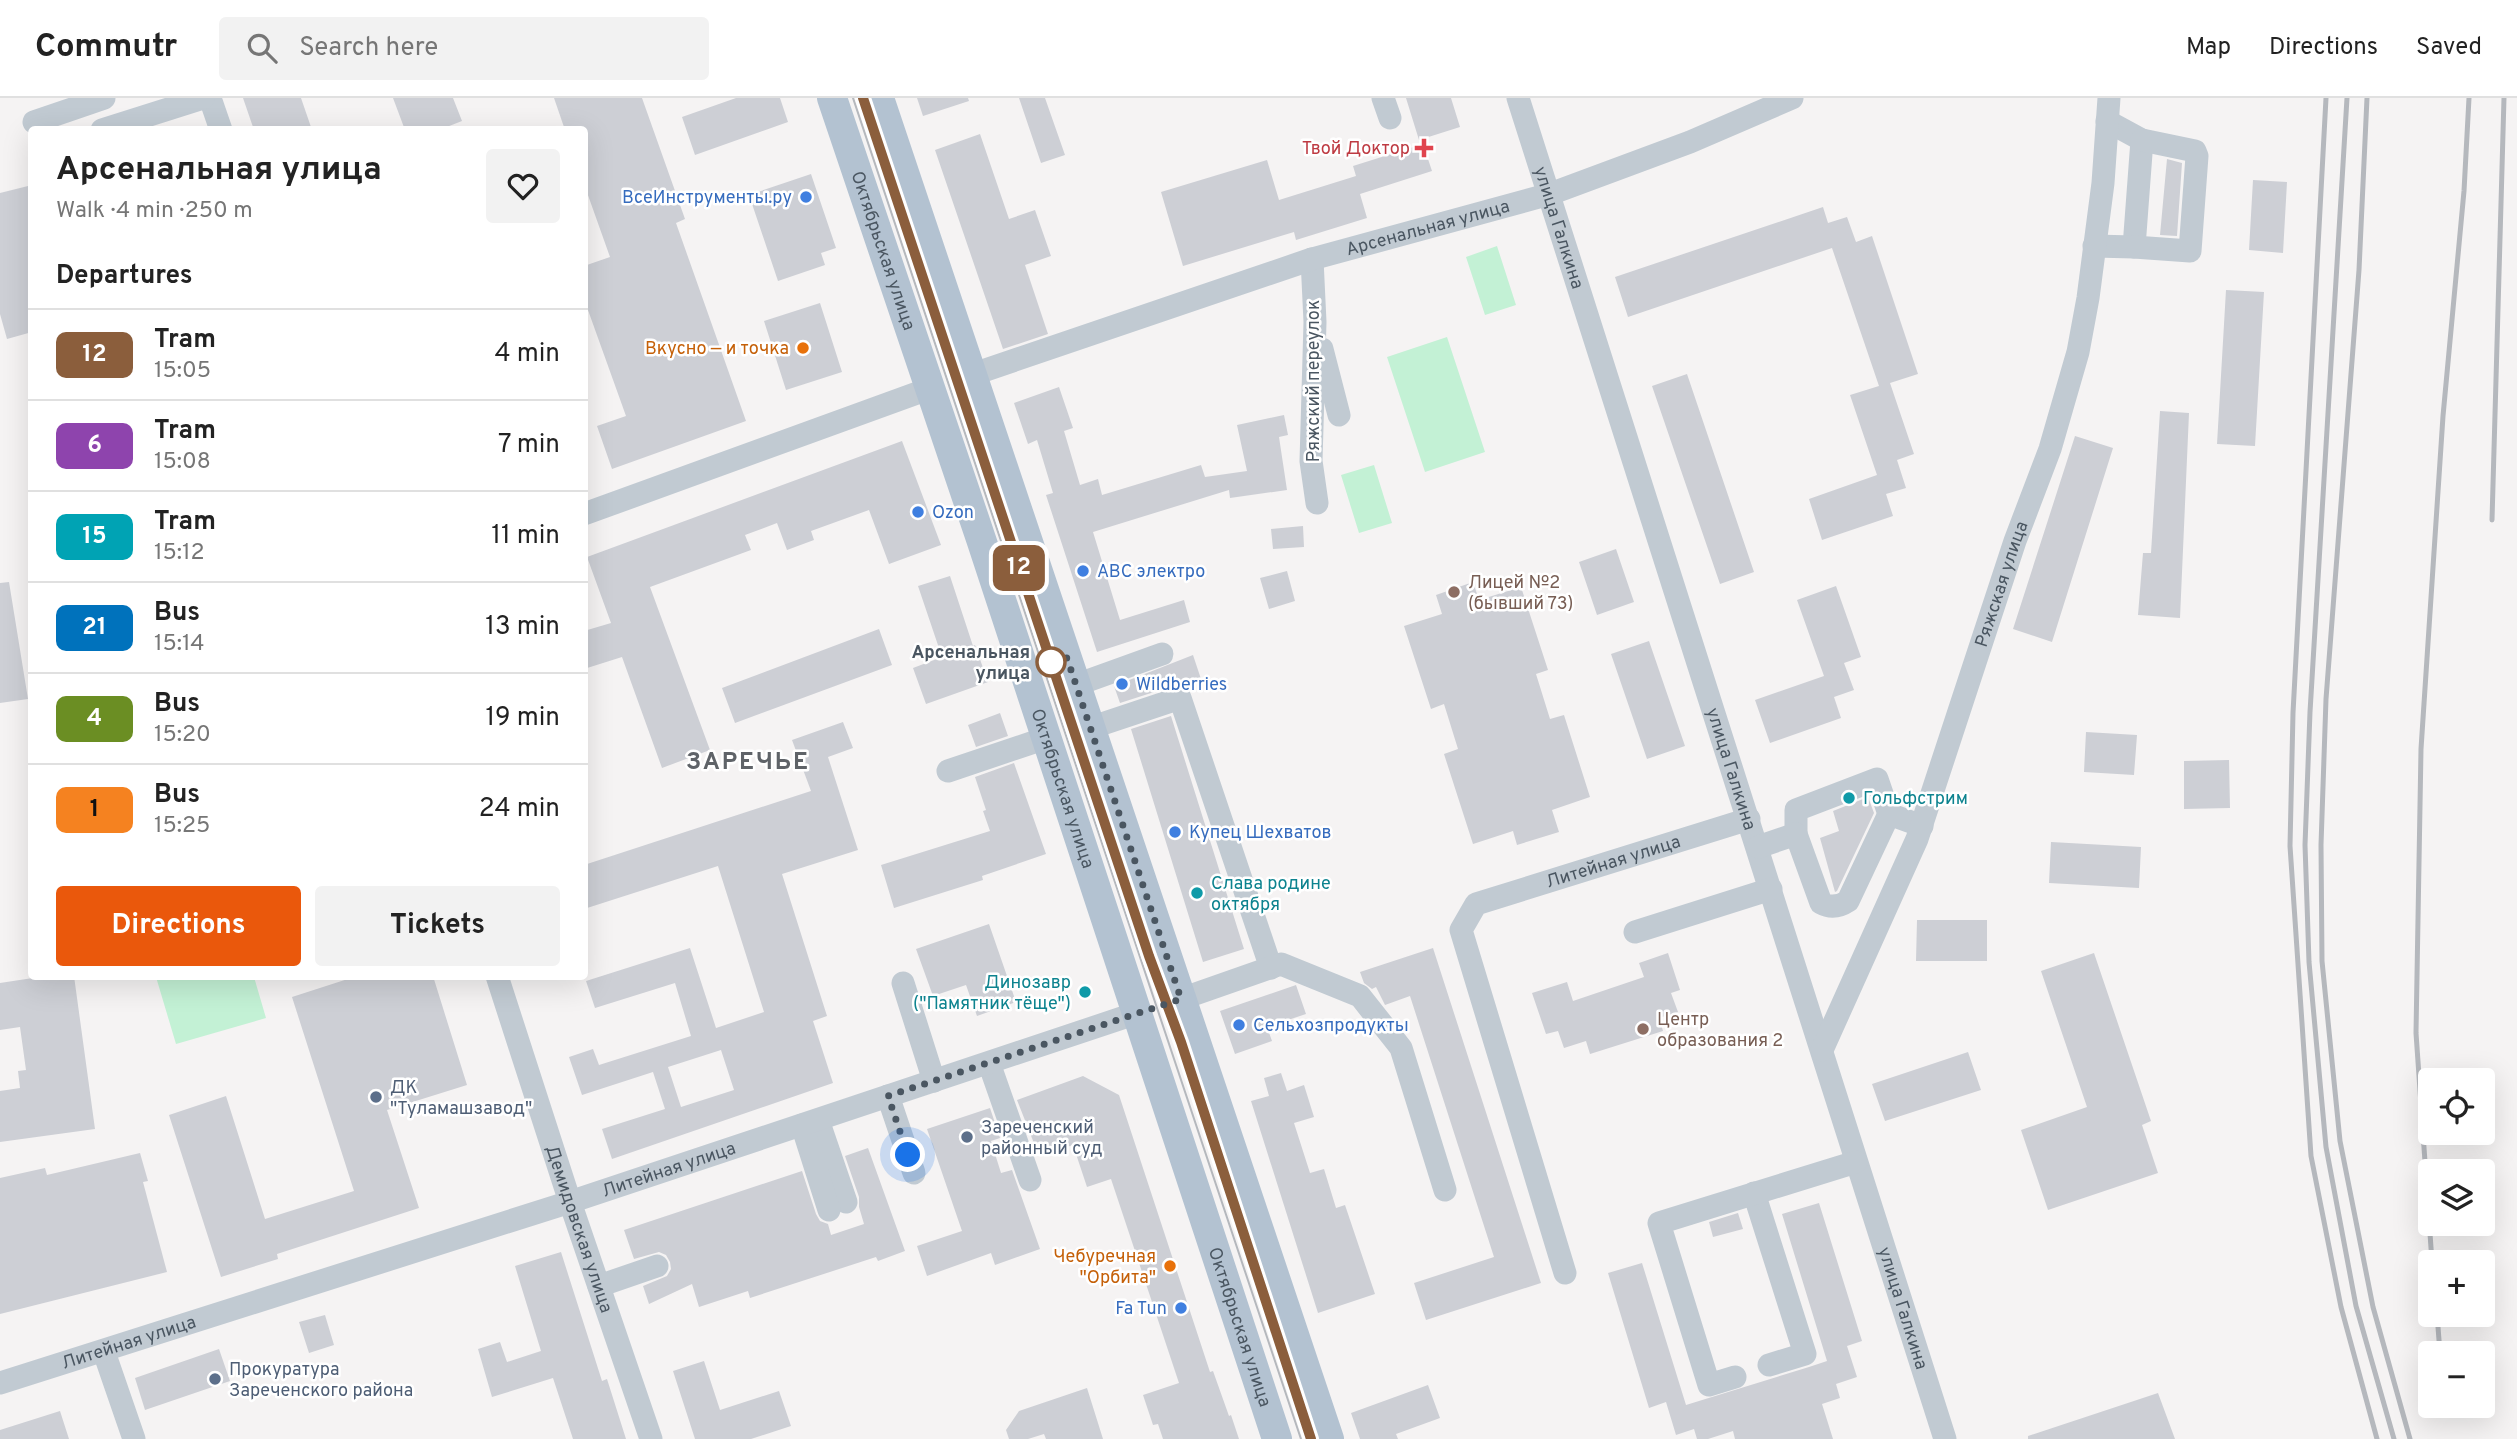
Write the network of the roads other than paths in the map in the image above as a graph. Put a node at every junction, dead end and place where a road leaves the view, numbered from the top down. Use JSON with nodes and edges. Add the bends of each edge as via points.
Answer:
{"nodes":[{"id":1,"x":104,"y":98,"type":"edge"},
{"id":2,"x":203,"y":98,"type":"edge"},
{"id":3,"x":210,"y":98,"type":"edge"},
{"id":4,"x":832,"y":98,"type":"edge"},
{"id":5,"x":879,"y":98,"type":"edge"},
{"id":6,"x":1518,"y":98,"type":"edge"},
{"id":7,"x":1792,"y":98,"type":"edge"},
{"id":8,"x":2108,"y":109,"type":"edge"},
{"id":9,"x":34,"y":122,"type":"dead end"},
{"id":10,"x":115,"y":126,"type":"edge"},
{"id":11,"x":220,"y":126,"type":"edge"},
{"id":12,"x":2142,"y":140,"type":"junction"},
{"id":13,"x":1550,"y":194,"type":"junction"},
{"id":14,"x":2094,"y":246,"type":"junction"},
{"id":15,"x":2134,"y":247,"type":"junction"},
{"id":16,"x":1312,"y":259,"type":"junction"},
{"id":17,"x":1315,"y":322,"type":"junction"},
{"id":18,"x":971,"y":375,"type":"junction"},
{"id":19,"x":931,"y":388,"type":"junction"},
{"id":20,"x":1339,"y":415,"type":"dead end"},
{"id":21,"x":1317,"y":503,"type":"dead end"},
{"id":22,"x":588,"y":513,"type":"edge"},
{"id":23,"x":1162,"y":654,"type":"dead end"},
{"id":24,"x":1076,"y":685,"type":"junction"},
{"id":25,"x":1090,"y":728,"type":"junction"},
{"id":26,"x":1046,"y":738,"type":"junction"},
{"id":27,"x":948,"y":771,"type":"dead end"},
{"id":28,"x":1889,"y":814,"type":"junction"},
{"id":29,"x":1749,"y":819,"type":"junction"},
{"id":30,"x":1922,"y":826,"type":"junction"},
{"id":31,"x":1796,"y":834,"type":"junction"},
{"id":32,"x":1758,"y":847,"type":"junction"},
{"id":33,"x":1771,"y":889,"type":"junction"},
{"id":34,"x":1635,"y":932,"type":"dead end"},
{"id":35,"x":1276,"y":966,"type":"junction"},
{"id":36,"x":498,"y":980,"type":"edge"},
{"id":37,"x":903,"y":983,"type":"dead end"},
{"id":38,"x":1181,"y":999,"type":"junction"},
{"id":39,"x":1137,"y":1013,"type":"junction"},
{"id":40,"x":1822,"y":1049,"type":"junction"},
{"id":41,"x":989,"y":1062,"type":"junction"},
{"id":42,"x":934,"y":1081,"type":"junction"},
{"id":43,"x":888,"y":1096,"type":"junction"},
{"id":44,"x":810,"y":1122,"type":"junction"},
{"id":45,"x":1856,"y":1162,"type":"junction"},
{"id":46,"x":914,"y":1173,"type":"dead end"},
{"id":47,"x":1030,"y":1181,"type":"dead end"},
{"id":48,"x":1445,"y":1190,"type":"dead end"},
{"id":49,"x":1754,"y":1193,"type":"junction"},
{"id":50,"x":570,"y":1202,"type":"junction"},
{"id":51,"x":838,"y":1206,"type":"dead end"},
{"id":52,"x":657,"y":1266,"type":"dead end"},
{"id":53,"x":1565,"y":1273,"type":"dead end"},
{"id":54,"x":598,"y":1286,"type":"junction"},
{"id":55,"x":104,"y":1352,"type":"junction"},
{"id":56,"x":1769,"y":1365,"type":"dead end"},
{"id":57,"x":1734,"y":1377,"type":"dead end"},
{"id":58,"x":0,"y":1383,"type":"edge"},
{"id":59,"x":134,"y":1439,"type":"edge"},
{"id":60,"x":651,"y":1439,"type":"edge"},
{"id":61,"x":1277,"y":1439,"type":"edge"},
{"id":62,"x":1329,"y":1439,"type":"edge"},
{"id":63,"x":1945,"y":1439,"type":"edge"}],
"edges":[{"from":1,"to":9,"type":"street"},
{"from":2,"to":10,"type":"street"},
{"from":3,"to":11,"type":"street"},
{"from":4,"to":19,"type":"main road","name":"Октябрьская улица"},
{"from":5,"to":18,"type":"main road"},
{"from":6,"to":13,"type":"street","name":"улица Галкина"},
{"from":7,"to":13,"type":"street","name":"Арсенальная улица"},
{"from":8,"to":12,"type":"street"},
{"from":8,"to":14,"type":"street","name":"Ряжская улица"},
{"from":12,"to":15,"type":"street"},
{"from":12,"to":15,"type":"street","via":[[2196,153],[2190,251]]},
{"from":13,"to":16,"type":"street","name":"Арсенальная улица"},
{"from":13,"to":29,"type":"street","name":"улица Галкина"},
{"from":14,"to":15,"type":"street"},
{"from":14,"to":30,"type":"street","name":"Ряжская улица","via":[[2078,352],[2050,449],[2015,541]]},
{"from":16,"to":17,"type":"street","name":"Ряжский переулок"},
{"from":16,"to":18,"type":"street","name":"Арсенальная улица"},
{"from":17,"to":20,"type":"street"},
{"from":17,"to":21,"type":"street","name":"Ряжский переулок","via":[[1311,461]]},
{"from":18,"to":19,"type":"main road","name":"Арсенальная улица"},
{"from":18,"to":24,"type":"main road"},
{"from":19,"to":22,"type":"street","name":"Арсенальная улица"},
{"from":19,"to":26,"type":"main road","name":"Октябрьская улица"},
{"from":23,"to":24,"type":"street"},
{"from":24,"to":25,"type":"main road"},
{"from":25,"to":35,"type":"street","via":[[1180,698]]},
{"from":25,"to":38,"type":"main road"},
{"from":26,"to":27,"type":"street"},
{"from":26,"to":39,"type":"main road","name":"Октябрьская улица"},
{"from":28,"to":30,"type":"street"},
{"from":28,"to":31,"type":"street","via":[[1877,779],[1796,810]]},
{"from":28,"to":31,"type":"street","via":[[1848,901],[1836,906],[1821,903]]},
{"from":29,"to":32,"type":"street","name":"улица Галкина"},
{"from":29,"to":53,"type":"street","name":"Литейная улица","via":[[1476,904],[1461,930]]},
{"from":30,"to":40,"type":"street","name":"Ряжская улица"},
{"from":31,"to":32,"type":"street"},
{"from":32,"to":33,"type":"street","name":"улица Галкина"},
{"from":33,"to":34,"type":"street"},
{"from":33,"to":40,"type":"street","name":"улица Галкина"},
{"from":35,"to":38,"type":"street"},
{"from":35,"to":48,"type":"street","via":[[1360,996],[1401,1048]]},
{"from":36,"to":50,"type":"street","name":"Демидовская улица"},
{"from":37,"to":42,"type":"street"},
{"from":38,"to":39,"type":"main road"},
{"from":38,"to":62,"type":"main road"},
{"from":39,"to":41,"type":"street","name":"Литейная улица"},
{"from":39,"to":61,"type":"main road","name":"Октябрьская улица"},
{"from":40,"to":45,"type":"street","name":"улица Галкина"},
{"from":41,"to":42,"type":"street","name":"Литейная улица"},
{"from":41,"to":47,"type":"street"},
{"from":42,"to":43,"type":"street","name":"Литейная улица"},
{"from":43,"to":44,"type":"street","name":"Литейная улица"},
{"from":43,"to":46,"type":"street"},
{"from":44,"to":50,"type":"street","name":"Литейная улица"},
{"from":44,"to":51,"type":"street"},
{"from":45,"to":49,"type":"street"},
{"from":45,"to":63,"type":"street","name":"улица Галкина"},
{"from":49,"to":56,"type":"street","via":[[1805,1353]]},
{"from":49,"to":57,"type":"street","via":[[1658,1223],[1709,1385]]},
{"from":50,"to":54,"type":"street","name":"Демидовская улица"},
{"from":50,"to":55,"type":"street","name":"Литейная улица"},
{"from":52,"to":54,"type":"street"},
{"from":54,"to":60,"type":"street","name":"Демидовская улица"},
{"from":55,"to":58,"type":"street","name":"Литейная улица"},
{"from":55,"to":59,"type":"street"}]}
